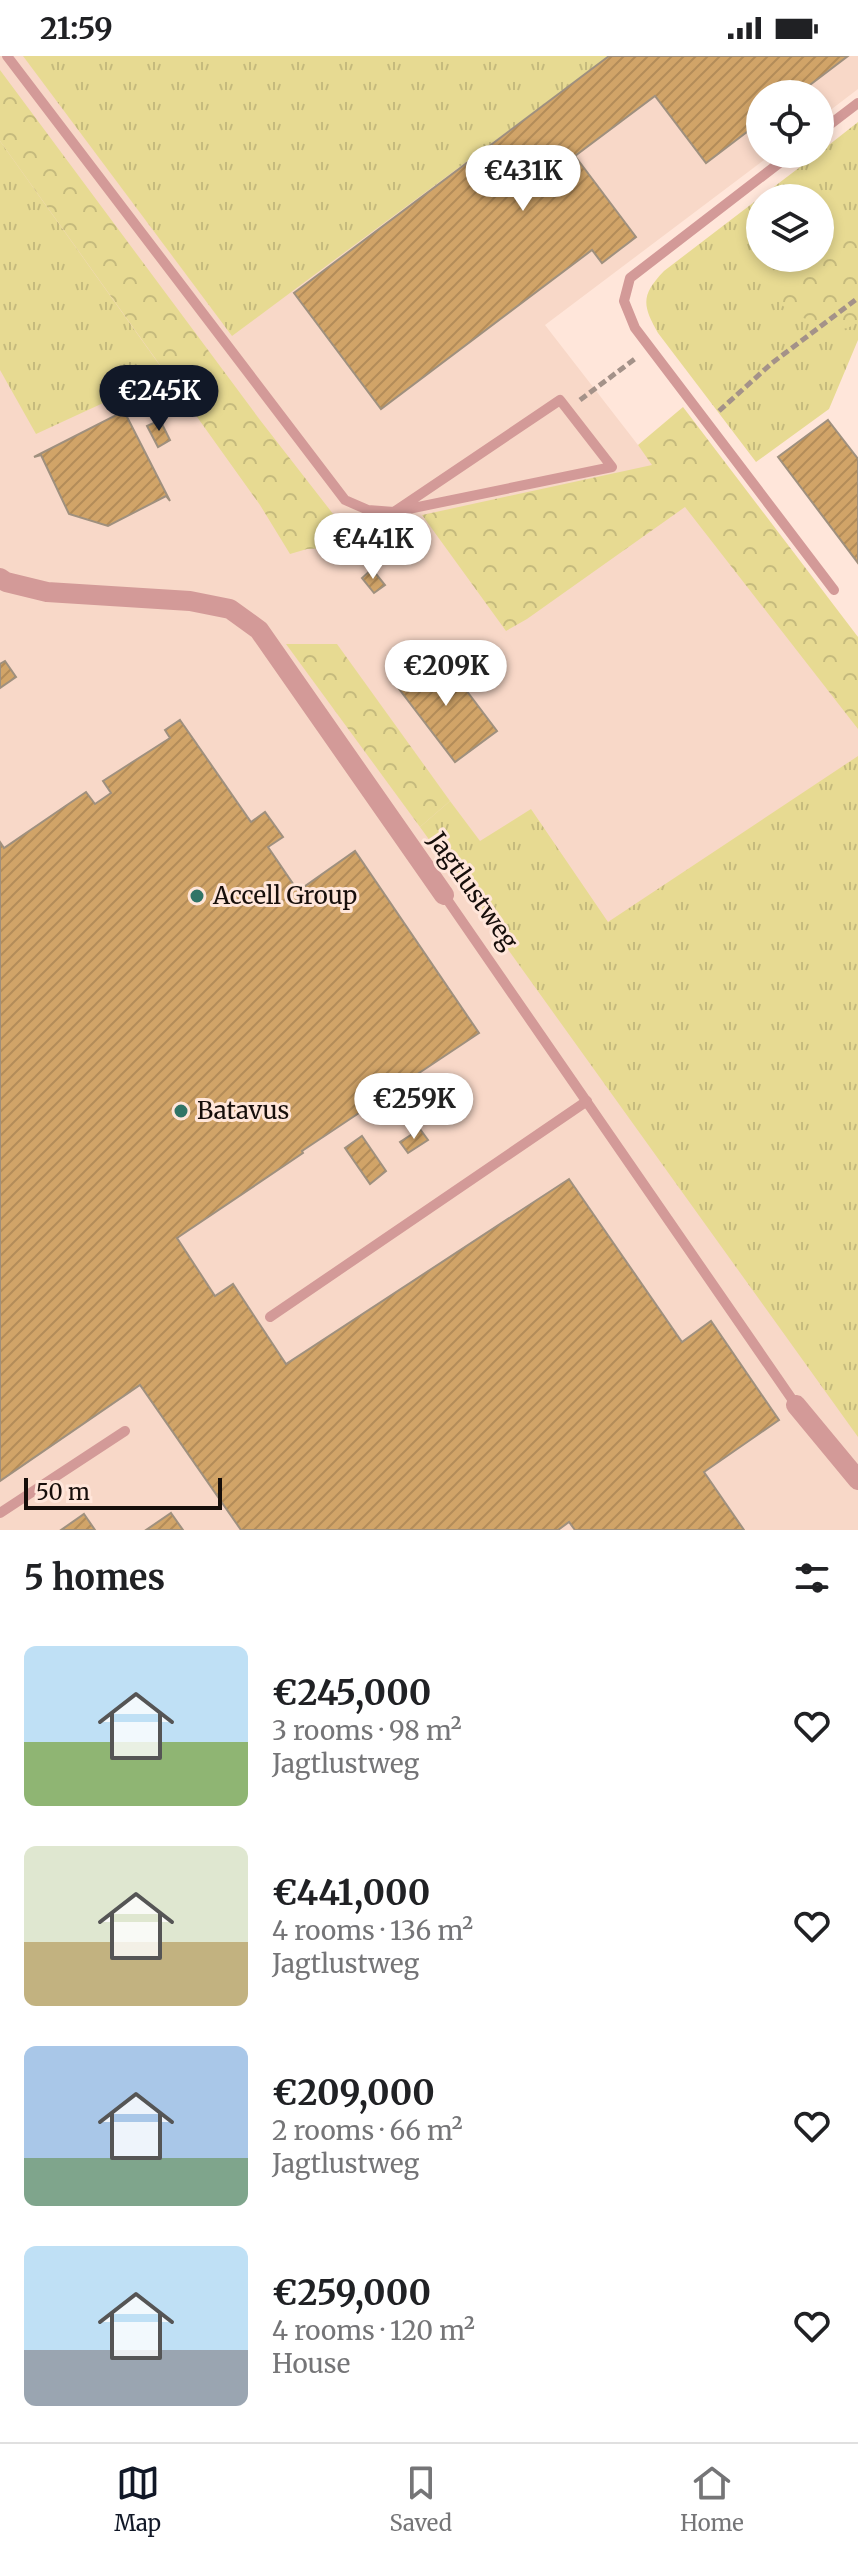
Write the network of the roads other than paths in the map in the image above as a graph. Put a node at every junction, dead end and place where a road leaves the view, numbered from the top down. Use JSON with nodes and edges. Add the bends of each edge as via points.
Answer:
{"nodes":[{"id":1,"x":7,"y":56,"type":"edge"},
{"id":2,"x":858,"y":103,"type":"edge"},
{"id":3,"x":834,"y":121,"type":"edge"},
{"id":4,"x":773,"y":168,"type":"edge"},
{"id":5,"x":394,"y":512,"type":"junction"},
{"id":6,"x":0,"y":578,"type":"edge"},
{"id":7,"x":834,"y":590,"type":"dead end"},
{"id":8,"x":444,"y":895,"type":"joint"},
{"id":9,"x":587,"y":1101,"type":"junction"},
{"id":10,"x":270,"y":1317,"type":"dead end"},
{"id":11,"x":796,"y":1405,"type":"joint"},
{"id":12,"x":125,"y":1431,"type":"dead end"},
{"id":13,"x":858,"y":1480,"type":"edge"},
{"id":14,"x":0,"y":1513,"type":"edge"}],
"edges":[{"from":1,"to":5,"type":"lane","via":[[345,500],[368,510]]},
{"from":2,"to":3,"type":"lane"},
{"from":4,"to":7,"type":"lane","via":[[630,278],[624,301],[635,328]]},
{"from":5,"to":5,"type":"lane","via":[[612,467],[560,400]]},
{"from":6,"to":8,"type":"street","name":"Jagtlustweg","via":[[47,592],[190,601],[230,609],[259,630]]},
{"from":8,"to":9,"type":"lane","name":"Jagtlustweg"},
{"from":9,"to":10,"type":"lane"},
{"from":9,"to":11,"type":"lane","name":"Jagtlustweg"},
{"from":11,"to":13,"type":"street"},
{"from":12,"to":14,"type":"lane"}]}
